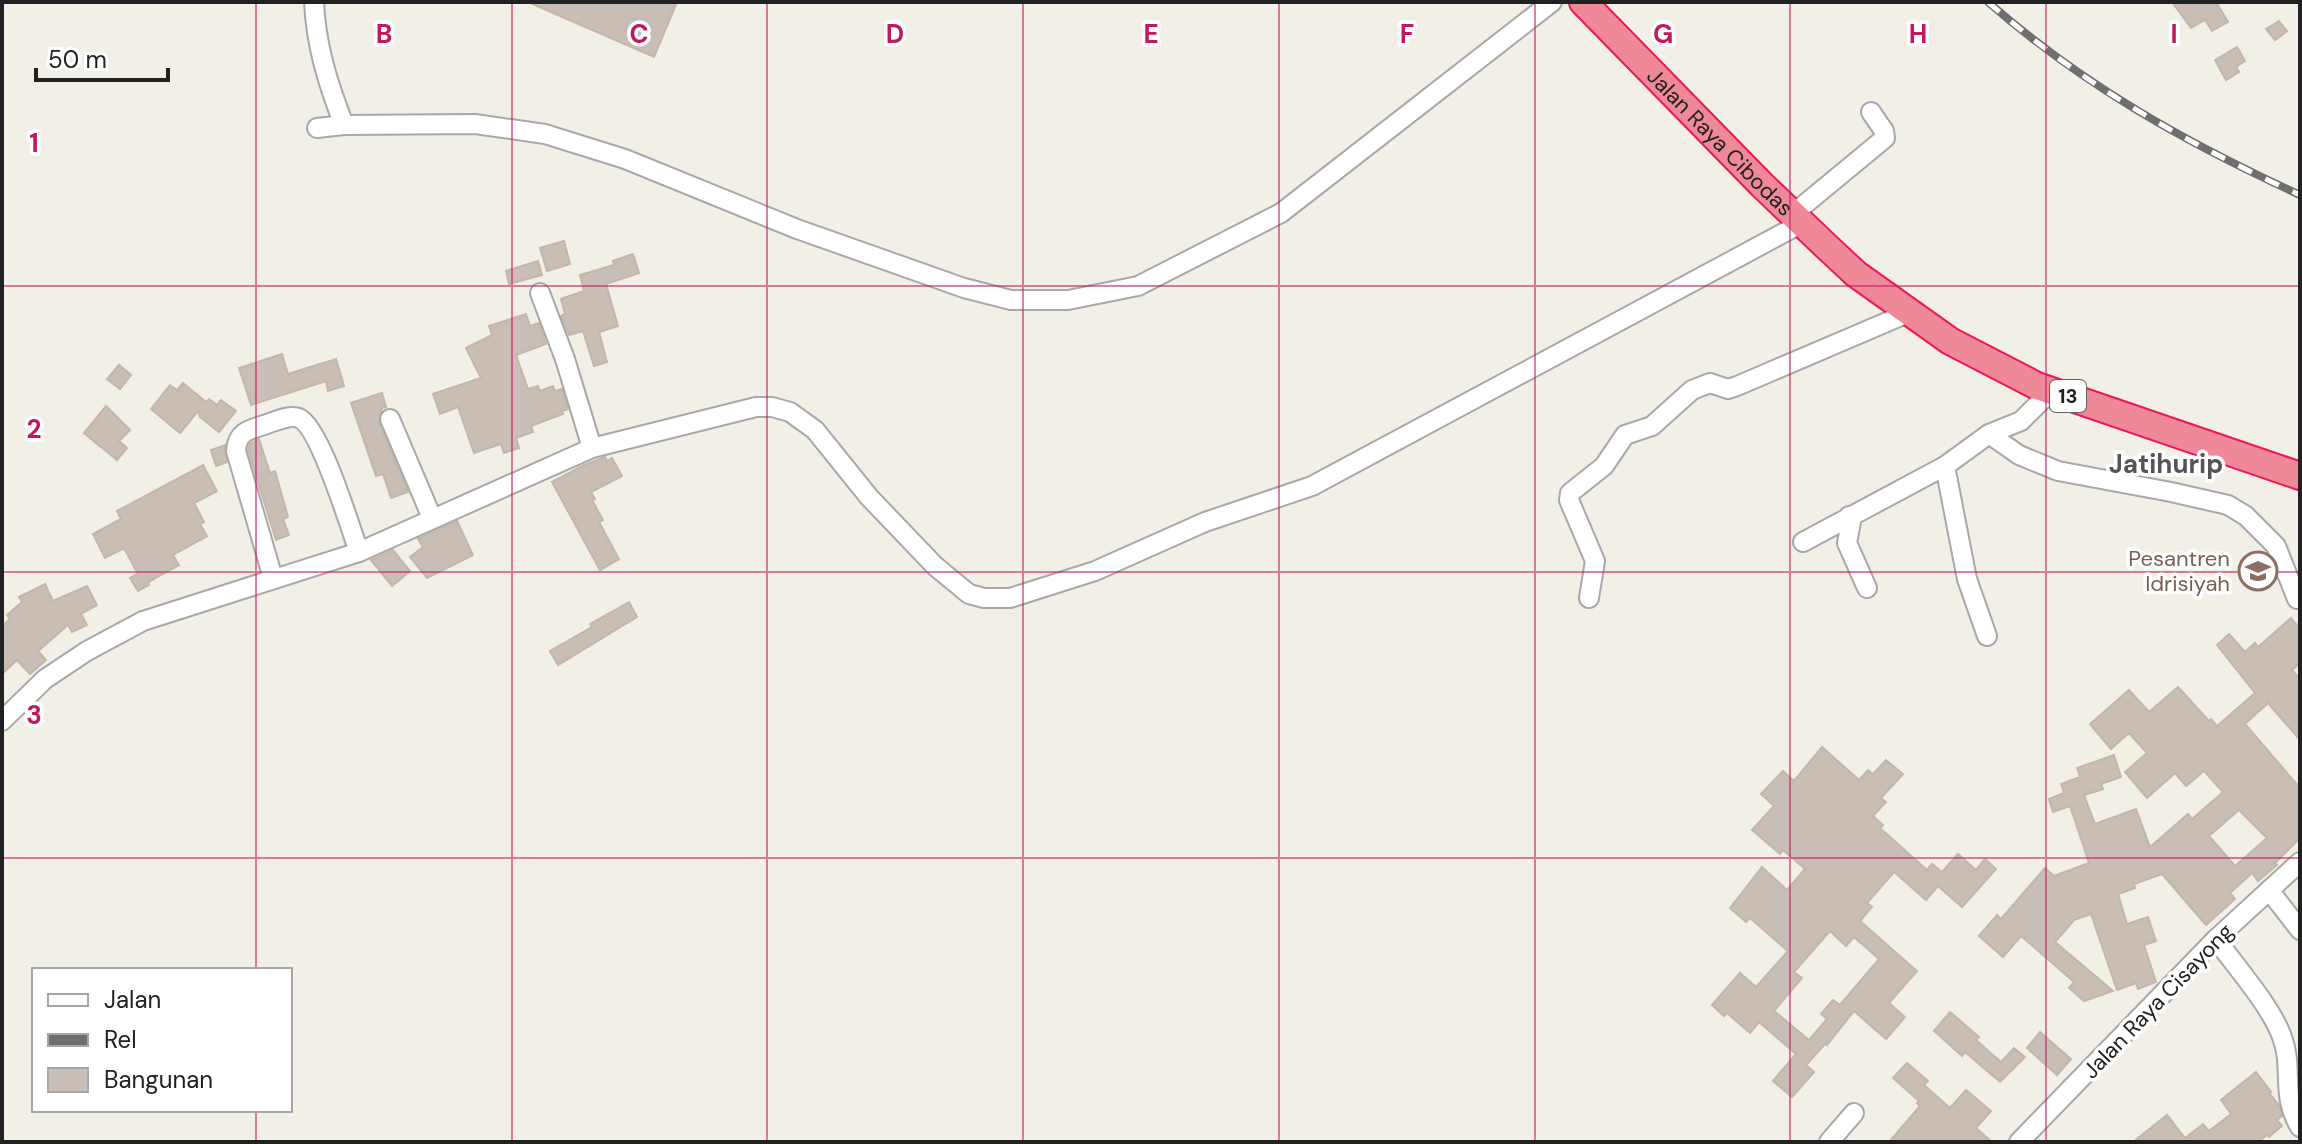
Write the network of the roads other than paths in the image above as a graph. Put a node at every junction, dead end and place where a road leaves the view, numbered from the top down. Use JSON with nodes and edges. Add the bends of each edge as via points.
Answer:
{"nodes":[{"id":1,"x":314,"y":2,"type":"edge"},
{"id":2,"x":1552,"y":2,"type":"edge"},
{"id":3,"x":1583,"y":2,"type":"edge"},
{"id":4,"x":1871,"y":112,"type":"dead end"},
{"id":5,"x":344,"y":125,"type":"junction"},
{"id":6,"x":317,"y":128,"type":"dead end"},
{"id":7,"x":1798,"y":219,"type":"junction"},
{"id":8,"x":540,"y":293,"type":"dead end"},
{"id":9,"x":1908,"y":313,"type":"junction"},
{"id":10,"x":2060,"y":394,"type":"junction"},
{"id":11,"x":390,"y":419,"type":"dead end"},
{"id":12,"x":1989,"y":434,"type":"junction"},
{"id":13,"x":592,"y":448,"type":"junction"},
{"id":14,"x":1945,"y":466,"type":"junction"},
{"id":15,"x":2300,"y":476,"type":"edge"},
{"id":16,"x":1849,"y":516,"type":"junction"},
{"id":17,"x":432,"y":518,"type":"junction"},
{"id":18,"x":1803,"y":542,"type":"dead end"},
{"id":19,"x":359,"y":552,"type":"junction"},
{"id":20,"x":273,"y":578,"type":"junction"},
{"id":21,"x":1867,"y":588,"type":"dead end"},
{"id":22,"x":1589,"y":598,"type":"dead end"},
{"id":23,"x":2297,"y":599,"type":"dead end"},
{"id":24,"x":1987,"y":636,"type":"dead end"},
{"id":25,"x":2,"y":721,"type":"edge"},
{"id":26,"x":2300,"y":862,"type":"edge"},
{"id":27,"x":2269,"y":890,"type":"junction"},
{"id":28,"x":2300,"y":930,"type":"edge"},
{"id":29,"x":2216,"y":939,"type":"junction"},
{"id":30,"x":2294,"y":1070,"type":"edge"},
{"id":31,"x":1854,"y":1113,"type":"dead end"},
{"id":32,"x":2300,"y":1127,"type":"edge"},
{"id":33,"x":1829,"y":1142,"type":"edge"},
{"id":34,"x":2019,"y":1142,"type":"edge"}],
"edges":[{"from":1,"to":5,"type":"street","via":[[325,76]]},
{"from":2,"to":5,"type":"street","via":[[1281,213],[1138,286],[1068,300],[1011,300],[964,288],[797,229],[625,159],[545,134],[475,124]]},
{"from":3,"to":7,"type":"highway","name":"Jalan Raya Cibodas","number":"13"},
{"from":4,"to":7,"type":"street","via":[[1885,138]]},
{"from":5,"to":6,"type":"street"},
{"from":7,"to":9,"type":"highway","name":"Jalan Raya Cibodas","number":"13","via":[[1856,274]]},
{"from":7,"to":13,"type":"street","via":[[1312,486],[1205,522],[1095,571],[1010,598],[969,594],[935,566],[815,430],[790,412],[756,407]]},
{"from":8,"to":13,"type":"street"},
{"from":9,"to":10,"type":"highway","number":"13","via":[[1950,341]]},
{"from":9,"to":22,"type":"street","via":[[1737,386],[1704,384],[1652,426],[1625,435],[1604,466],[1570,493],[1595,561]]},
{"from":10,"to":12,"type":"street","via":[[2046,396],[2021,421]]},
{"from":10,"to":15,"type":"highway","number":"13"},
{"from":11,"to":17,"type":"street"},
{"from":12,"to":14,"type":"street"},
{"from":12,"to":23,"type":"street","via":[[2019,455],[2058,471],[2228,505],[2276,546]]},
{"from":13,"to":17,"type":"street"},
{"from":14,"to":16,"type":"street"},
{"from":14,"to":24,"type":"street","via":[[1967,579]]},
{"from":16,"to":18,"type":"street"},
{"from":16,"to":21,"type":"street","via":[[1847,543]]},
{"from":17,"to":19,"type":"street"},
{"from":19,"to":20,"type":"street"},
{"from":19,"to":20,"type":"street","via":[[311,428],[292,416],[246,430],[237,441]]},
{"from":20,"to":25,"type":"street","via":[[143,621],[45,679]]},
{"from":26,"to":27,"type":"street","name":"Jalan Raya Cisayong"},
{"from":27,"to":28,"type":"street"},
{"from":27,"to":29,"type":"street","name":"Jalan Raya Cisayong"},
{"from":29,"to":30,"type":"street","via":[[2273,1019]]},
{"from":29,"to":34,"type":"street","name":"Jalan Raya Cisayong"},
{"from":30,"to":32,"type":"street","via":[[2289,1106]]},
{"from":31,"to":33,"type":"street"}]}
